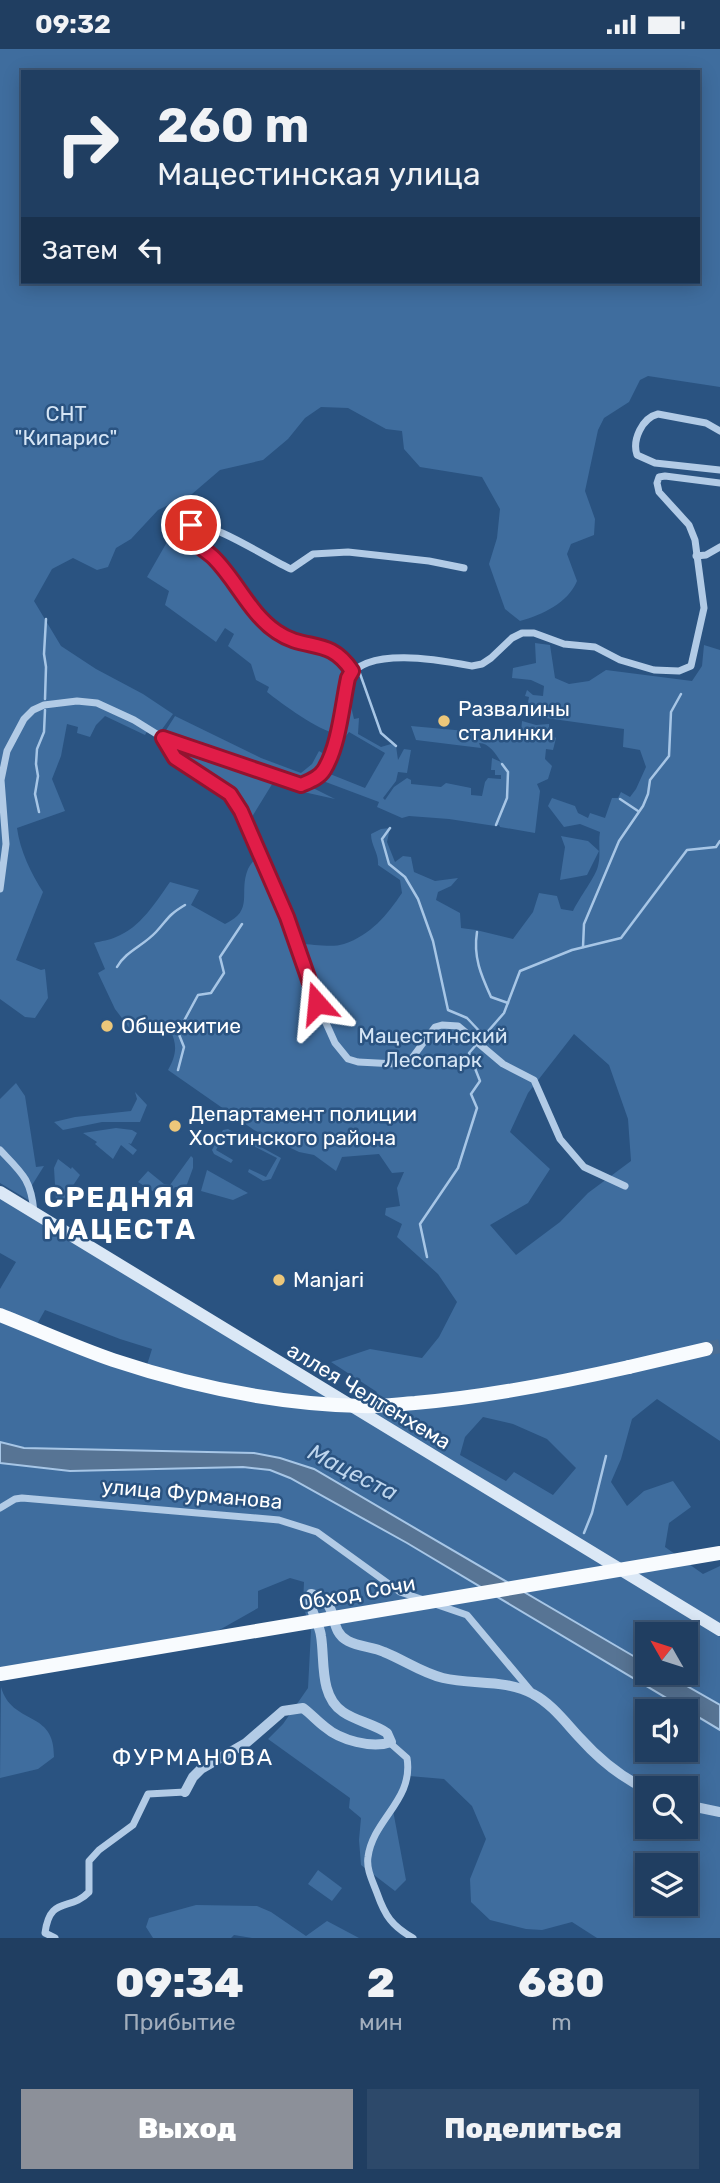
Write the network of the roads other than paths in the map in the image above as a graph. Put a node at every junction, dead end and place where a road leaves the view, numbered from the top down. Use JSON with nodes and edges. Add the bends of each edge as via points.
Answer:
{"nodes":[{"id":1,"x":720,"y":431,"type":"edge"},
{"id":2,"x":720,"y":470,"type":"edge"},
{"id":3,"x":720,"y":483,"type":"edge"},
{"id":4,"x":720,"y":547,"type":"edge"},
{"id":5,"x":696,"y":556,"type":"junction"},
{"id":6,"x":464,"y":568,"type":"dead end"},
{"id":7,"x":352,"y":671,"type":"junction"},
{"id":8,"x":163,"y":738,"type":"junction"},
{"id":9,"x":0,"y":889,"type":"edge"},
{"id":10,"x":0,"y":1150,"type":"edge"},
{"id":11,"x":625,"y":1185,"type":"dead end"},
{"id":12,"x":0,"y":1192,"type":"edge"},
{"id":13,"x":34,"y":1213,"type":"junction"},
{"id":14,"x":0,"y":1315,"type":"edge"},
{"id":15,"x":706,"y":1349,"type":"tunnel mouth"},
{"id":16,"x":0,"y":1508,"type":"edge"},
{"id":17,"x":720,"y":1553,"type":"edge"},
{"id":18,"x":720,"y":1630,"type":"edge"},
{"id":19,"x":0,"y":1674,"type":"edge"},
{"id":20,"x":533,"y":1694,"type":"junction"},
{"id":21,"x":390,"y":1743,"type":"junction"},
{"id":22,"x":635,"y":1782,"type":"edge"},
{"id":23,"x":185,"y":1792,"type":"joint"},
{"id":24,"x":698,"y":1807,"type":"edge"},
{"id":25,"x":720,"y":1812,"type":"edge"},
{"id":26,"x":55,"y":1938,"type":"edge"},
{"id":27,"x":413,"y":1938,"type":"edge"}],
"edges":[{"from":1,"to":2,"type":"street","via":[[706,423],[652,415],[643,423],[635,448],[637,455],[655,463]]},
{"from":3,"to":5,"type":"street","via":[[665,475],[657,483],[659,492],[691,530]]},
{"from":4,"to":5,"type":"street"},
{"from":5,"to":7,"type":"street","via":[[704,608],[694,660],[679,671],[654,670],[596,647],[522,633],[482,664],[410,658],[369,661]]},
{"from":6,"to":7,"type":"street","via":[[348,552],[313,554],[291,569],[221,534],[191,525],[187,532],[191,539],[215,558],[268,625],[292,640],[328,648]]},
{"from":7,"to":8,"type":"street","via":[[330,758],[323,772],[301,785]]},
{"from":8,"to":9,"type":"street","via":[[97,703],[57,702],[33,710],[16,731],[1,780],[6,844]]},
{"from":8,"to":11,"type":"street","via":[[175,758],[230,794],[241,811],[287,917],[317,1003],[335,1043],[348,1059],[403,1062],[412,1058],[431,1031],[442,1025],[458,1026],[503,1064],[534,1080],[560,1139],[584,1167]]},
{"from":10,"to":13,"type":"street","via":[[22,1172],[31,1189]]},
{"from":12,"to":13,"type":"main road","name":"аллея Челтенхема"},
{"from":13,"to":18,"type":"main road","name":"аллея Челтенхема"},
{"from":14,"to":15,"type":"highway","bridge":true,"via":[[112,1360],[190,1383],[308,1403],[365,1406],[506,1392]]},
{"from":16,"to":20,"type":"street","name":"улица Фурманова","via":[[22,1499],[279,1520],[306,1527],[400,1592],[467,1615]]},
{"from":17,"to":19,"type":"highway","name":"Обход Сочи","bridge":true},
{"from":20,"to":21,"type":"street","name":"улица Фурманова","via":[[445,1678],[351,1642],[338,1630],[328,1602],[311,1594],[332,1701],[343,1713],[387,1733]]},
{"from":20,"to":22,"type":"street","name":"улица Фурманова","via":[[557,1712],[582,1741]]},
{"from":21,"to":23,"type":"street","via":[[340,1736],[303,1708],[293,1708],[201,1769]]},
{"from":21,"to":27,"type":"street","via":[[407,1758],[408,1781],[372,1841],[368,1866],[384,1915]]},
{"from":23,"to":26,"type":"street","via":[[148,1794],[133,1825],[93,1855],[88,1866],[89,1892],[49,1915],[45,1933]]},
{"from":24,"to":25,"type":"street"}]}
